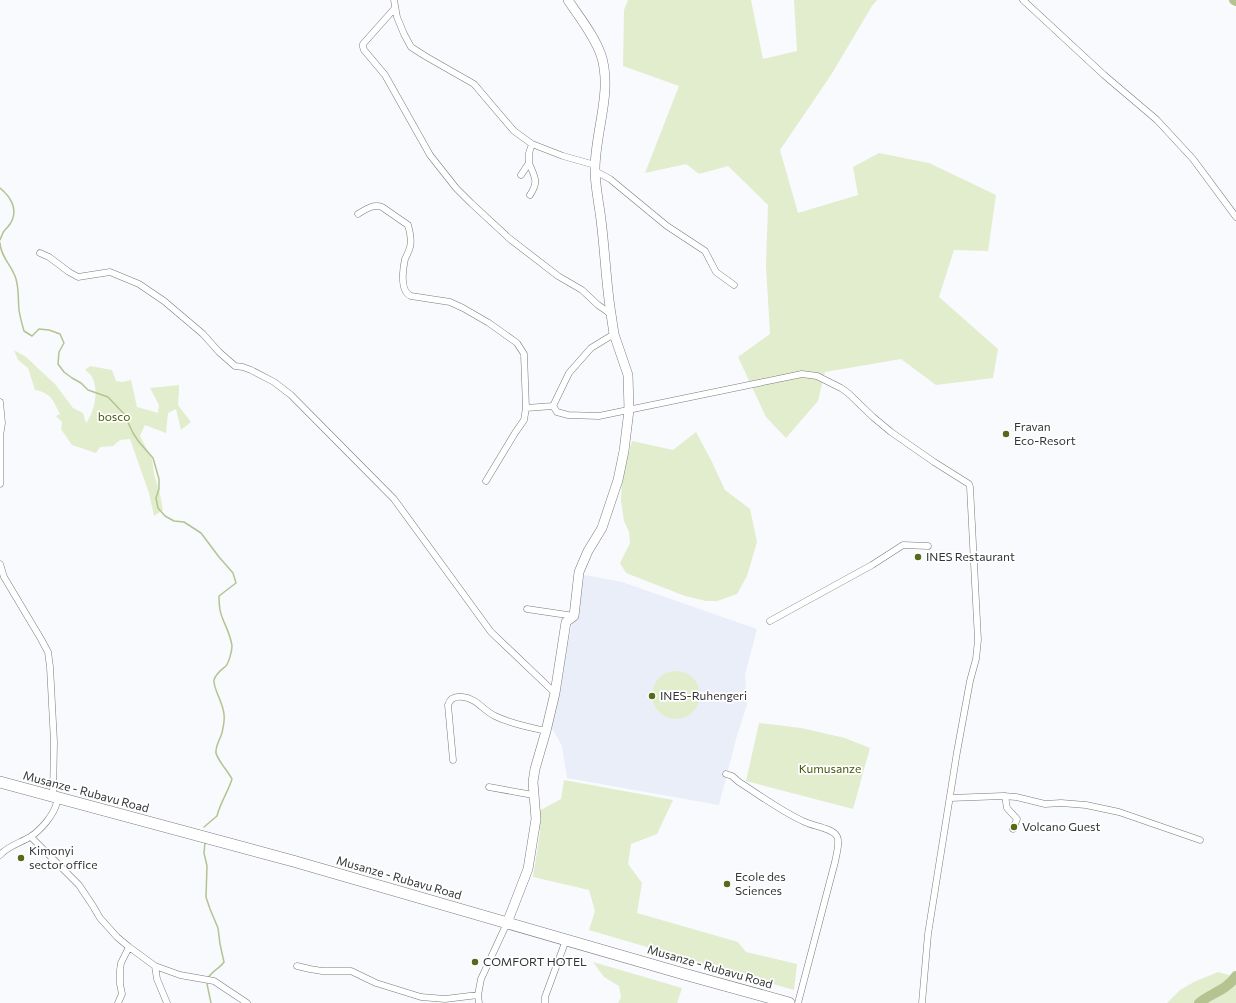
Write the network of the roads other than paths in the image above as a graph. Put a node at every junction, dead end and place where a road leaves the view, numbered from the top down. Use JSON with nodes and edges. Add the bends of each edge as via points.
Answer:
{"nodes":[{"id":1,"x":394,"y":0,"type":"edge"},
{"id":2,"x":568,"y":0,"type":"edge"},
{"id":3,"x":1023,"y":0,"type":"edge"},
{"id":4,"x":395,"y":8,"type":"junction"},
{"id":5,"x":532,"y":144,"type":"junction"},
{"id":6,"x":529,"y":163,"type":"junction"},
{"id":7,"x":595,"y":168,"type":"junction"},
{"id":8,"x":521,"y":175,"type":"dead end"},
{"id":9,"x":530,"y":195,"type":"dead end"},
{"id":10,"x":358,"y":214,"type":"dead end"},
{"id":11,"x":1236,"y":217,"type":"edge"},
{"id":12,"x":40,"y":253,"type":"dead end"},
{"id":13,"x":734,"y":285,"type":"dead end"},
{"id":14,"x":610,"y":314,"type":"junction"},
{"id":15,"x":614,"y":334,"type":"junction"},
{"id":16,"x":0,"y":402,"type":"edge"},
{"id":17,"x":553,"y":406,"type":"junction"},
{"id":18,"x":526,"y":408,"type":"junction"},
{"id":19,"x":629,"y":410,"type":"junction"},
{"id":20,"x":486,"y":481,"type":"dead end"},
{"id":21,"x":0,"y":484,"type":"edge"},
{"id":22,"x":928,"y":546,"type":"dead end"},
{"id":23,"x":0,"y":564,"type":"edge"},
{"id":24,"x":527,"y":609,"type":"dead end"},
{"id":25,"x":574,"y":616,"type":"junction"},
{"id":26,"x":770,"y":621,"type":"dead end"},
{"id":27,"x":555,"y":693,"type":"junction"},
{"id":28,"x":546,"y":731,"type":"junction"},
{"id":29,"x":453,"y":760,"type":"dead end"},
{"id":30,"x":726,"y":774,"type":"dead end"},
{"id":31,"x":0,"y":782,"type":"edge"},
{"id":32,"x":489,"y":787,"type":"dead end"},
{"id":33,"x":533,"y":795,"type":"junction"},
{"id":34,"x":1005,"y":796,"type":"junction"},
{"id":35,"x":53,"y":797,"type":"junction"},
{"id":36,"x":950,"y":798,"type":"junction"},
{"id":37,"x":1013,"y":829,"type":"dead end"},
{"id":38,"x":31,"y":837,"type":"junction"},
{"id":39,"x":1200,"y":840,"type":"dead end"},
{"id":40,"x":0,"y":855,"type":"edge"},
{"id":41,"x":508,"y":923,"type":"junction"},
{"id":42,"x":566,"y":940,"type":"junction"},
{"id":43,"x":129,"y":947,"type":"junction"},
{"id":44,"x":155,"y":966,"type":"junction"},
{"id":45,"x":297,"y":966,"type":"dead end"},
{"id":46,"x":478,"y":995,"type":"junction"},
{"id":47,"x":118,"y":1003,"type":"edge"},
{"id":48,"x":167,"y":1003,"type":"edge"},
{"id":49,"x":247,"y":1003,"type":"edge"},
{"id":50,"x":479,"y":1003,"type":"edge"},
{"id":51,"x":545,"y":1003,"type":"edge"},
{"id":52,"x":790,"y":1003,"type":"edge"},
{"id":53,"x":798,"y":1003,"type":"edge"},
{"id":54,"x":922,"y":1003,"type":"edge"}],
"edges":[{"from":1,"to":4,"type":"street"},
{"from":2,"to":7,"type":"main road","via":[[593,38],[604,68],[603,105]]},
{"from":3,"to":11,"type":"street","via":[[1157,120],[1193,159]]},
{"from":4,"to":5,"type":"street","via":[[404,34],[412,47],[470,81],[514,131]]},
{"from":4,"to":14,"type":"street","via":[[362,47],[385,75],[430,155],[466,198],[510,239],[558,276],[582,290]]},
{"from":5,"to":6,"type":"street"},
{"from":5,"to":7,"type":"street"},
{"from":6,"to":8,"type":"street"},
{"from":6,"to":9,"type":"street","via":[[536,181]]},
{"from":7,"to":13,"type":"street","via":[[667,226],[705,251],[716,272]]},
{"from":7,"to":14,"type":"main road"},
{"from":10,"to":18,"type":"street","via":[[369,207],[378,206],[408,225],[410,246],[403,276],[404,290],[407,294],[450,302],[489,323],[517,343],[524,354]]},
{"from":12,"to":27,"type":"street","via":[[78,277],[110,272],[139,284],[164,301],[236,366],[247,368],[274,382],[291,395],[394,499],[491,632]]},
{"from":14,"to":15,"type":"main road"},
{"from":15,"to":17,"type":"street","via":[[591,348],[569,373]]},
{"from":15,"to":19,"type":"main road","via":[[628,375]]},
{"from":16,"to":21,"type":"street"},
{"from":17,"to":18,"type":"street"},
{"from":17,"to":19,"type":"street","via":[[557,412],[568,415],[599,416]]},
{"from":18,"to":20,"type":"street","via":[[524,420]]},
{"from":19,"to":25,"type":"main road","via":[[618,480],[602,528],[579,572]]},
{"from":19,"to":36,"type":"street","via":[[809,374],[826,380],[848,393],[891,432],[969,484],[978,640]]},
{"from":22,"to":26,"type":"street","via":[[903,545]]},
{"from":23,"to":35,"type":"street","via":[[4,577],[48,652],[54,742]]},
{"from":24,"to":25,"type":"street"},
{"from":25,"to":27,"type":"main road","via":[[566,622]]},
{"from":27,"to":28,"type":"main road"},
{"from":28,"to":29,"type":"street","via":[[501,719],[470,699],[452,698],[448,705]]},
{"from":28,"to":33,"type":"main road","via":[[535,769]]},
{"from":30,"to":53,"type":"street","via":[[789,815],[830,831],[838,840],[835,862]]},
{"from":31,"to":35,"type":"highway","name":"Musanze - Rubavu Road"},
{"from":32,"to":33,"type":"street"},
{"from":33,"to":41,"type":"main road","via":[[536,819],[528,869]]},
{"from":34,"to":36,"type":"street"},
{"from":34,"to":37,"type":"street","via":[[1007,808],[1017,819]]},
{"from":34,"to":39,"type":"street","via":[[1045,804],[1061,802],[1119,812]]},
{"from":35,"to":38,"type":"street","via":[[57,802],[56,807]]},
{"from":35,"to":41,"type":"highway","name":"Musanze - Rubavu Road","via":[[286,859]]},
{"from":36,"to":54,"type":"street","via":[[928,934]]},
{"from":38,"to":40,"type":"street"},
{"from":38,"to":43,"type":"street","via":[[79,885],[100,918]]},
{"from":41,"to":42,"type":"highway","name":"Musanze - Rubavu Road"},
{"from":41,"to":46,"type":"street","via":[[481,979]]},
{"from":42,"to":51,"type":"street"},
{"from":42,"to":52,"type":"highway","name":"Musanze - Rubavu Road"},
{"from":43,"to":44,"type":"street"},
{"from":43,"to":47,"type":"street","via":[[121,963],[122,994]]},
{"from":44,"to":48,"type":"street","via":[[157,979]]},
{"from":44,"to":49,"type":"street","via":[[180,975],[214,981]]},
{"from":45,"to":46,"type":"street","via":[[322,971],[351,971],[376,983],[421,997],[445,999]]},
{"from":46,"to":50,"type":"street"}]}
